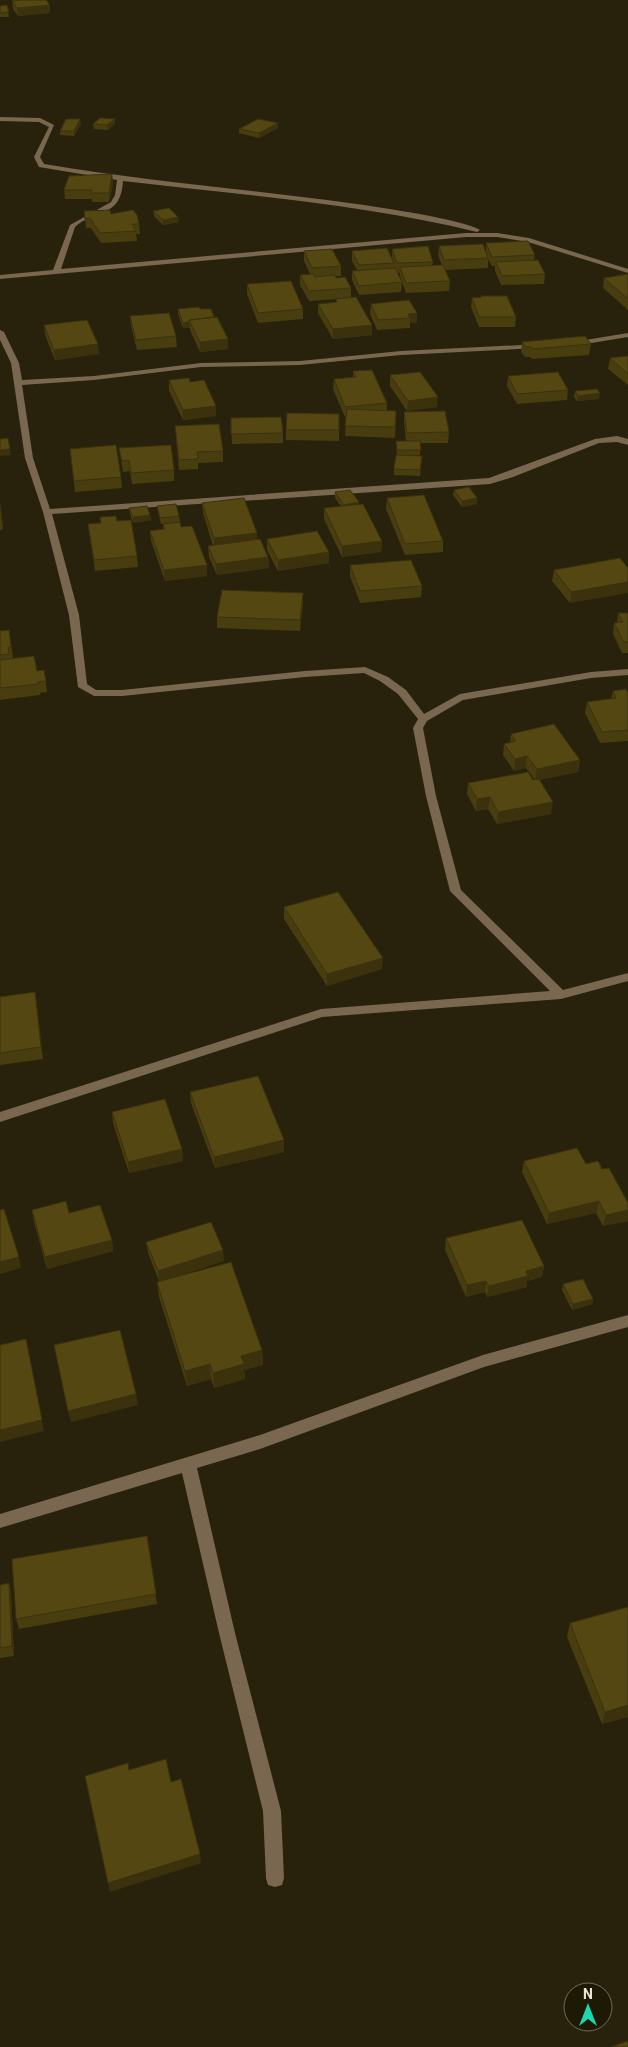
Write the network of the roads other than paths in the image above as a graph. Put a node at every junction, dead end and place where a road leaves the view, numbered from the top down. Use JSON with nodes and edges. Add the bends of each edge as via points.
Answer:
{"nodes":[{"id":1,"x":0,"y":119,"type":"edge"},
{"id":2,"x":120,"y":179,"type":"junction"},
{"id":3,"x":497,"y":235,"type":"junction"},
{"id":4,"x":628,"y":271,"type":"edge"},
{"id":5,"x":56,"y":273,"type":"junction"},
{"id":6,"x":0,"y":277,"type":"edge"},
{"id":7,"x":0,"y":332,"type":"edge"},
{"id":8,"x":628,"y":335,"type":"edge"},
{"id":9,"x":563,"y":345,"type":"edge"},
{"id":10,"x":546,"y":346,"type":"edge"},
{"id":11,"x":17,"y":383,"type":"junction"},
{"id":12,"x":628,"y":442,"type":"edge"},
{"id":13,"x":47,"y":512,"type":"junction"},
{"id":14,"x":628,"y":672,"type":"edge"},
{"id":15,"x":423,"y":719,"type":"junction"},
{"id":16,"x":628,"y":977,"type":"edge"},
{"id":17,"x":561,"y":995,"type":"junction"},
{"id":18,"x":0,"y":1117,"type":"edge"},
{"id":19,"x":628,"y":1321,"type":"edge"},
{"id":20,"x":188,"y":1464,"type":"junction"},
{"id":21,"x":0,"y":1521,"type":"edge"},
{"id":22,"x":275,"y":1878,"type":"dead end"}],
"edges":[{"from":1,"to":2,"type":"street","via":[[40,120],[52,126],[37,157],[41,166]]},
{"from":2,"to":3,"type":"street","via":[[353,205]]},
{"from":2,"to":5,"type":"street","via":[[117,199],[112,205],[78,220],[72,226]]},
{"from":3,"to":4,"type":"street","via":[[529,240]]},
{"from":3,"to":5,"type":"street","via":[[466,235]]},
{"from":5,"to":6,"type":"street"},
{"from":7,"to":11,"type":"street","via":[[15,363]]},
{"from":8,"to":9,"type":"street"},
{"from":10,"to":11,"type":"street","via":[[401,353],[300,363],[202,365]]},
{"from":11,"to":13,"type":"street","via":[[29,458]]},
{"from":12,"to":13,"type":"street","via":[[617,439],[598,441],[490,481]]},
{"from":13,"to":15,"type":"street","via":[[74,615],[82,685],[94,693],[365,670],[402,692]]},
{"from":14,"to":15,"type":"street","via":[[478,692],[460,697]]},
{"from":15,"to":17,"type":"street","via":[[418,728],[422,755],[456,891]]},
{"from":16,"to":17,"type":"street"},
{"from":17,"to":18,"type":"street","via":[[321,1013]]},
{"from":19,"to":20,"type":"street","via":[[483,1361],[260,1442]]},
{"from":20,"to":21,"type":"street"},
{"from":20,"to":22,"type":"street","via":[[272,1811]]}]}
